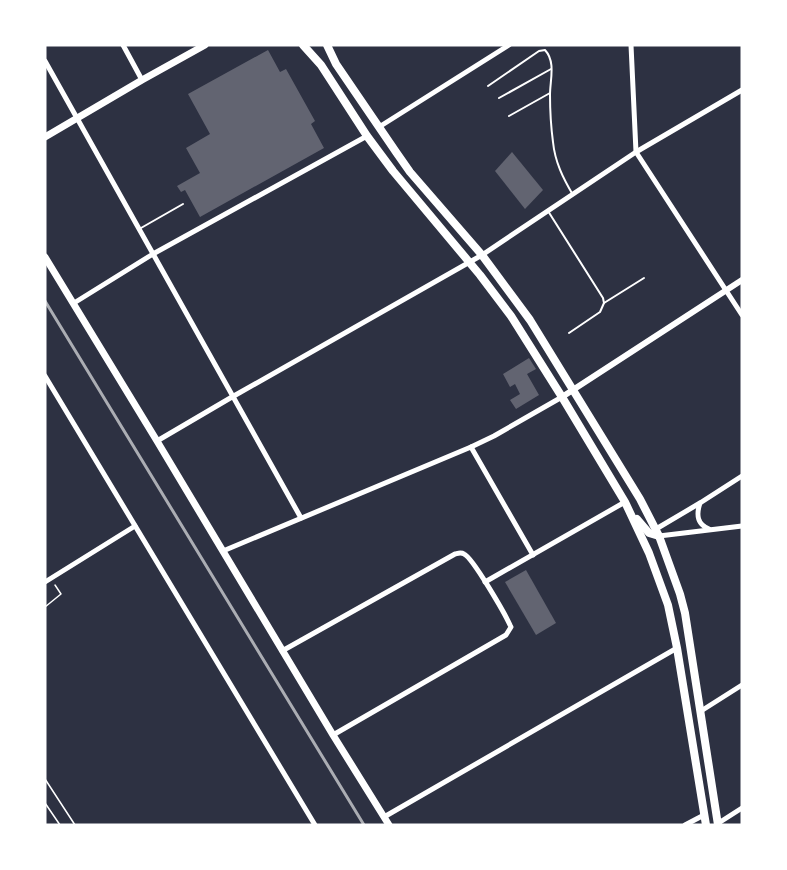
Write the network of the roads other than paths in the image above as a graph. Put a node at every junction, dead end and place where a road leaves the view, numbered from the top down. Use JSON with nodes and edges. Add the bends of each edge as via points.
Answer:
{"nodes":[{"id":1,"x":123,"y":45,"type":"edge"},
{"id":2,"x":205,"y":45,"type":"edge"},
{"id":3,"x":303,"y":45,"type":"edge"},
{"id":4,"x":327,"y":45,"type":"edge"},
{"id":5,"x":509,"y":45,"type":"edge"},
{"id":6,"x":631,"y":45,"type":"edge"},
{"id":7,"x":45,"y":61,"type":"edge"},
{"id":8,"x":551,"y":69,"type":"junction"},
{"id":9,"x":142,"y":80,"type":"junction"},
{"id":10,"x":488,"y":86,"type":"dead end"},
{"id":11,"x":742,"y":90,"type":"edge"},
{"id":12,"x":550,"y":93,"type":"junction"},
{"id":13,"x":499,"y":98,"type":"dead end"},
{"id":14,"x":509,"y":116,"type":"dead end"},
{"id":15,"x":76,"y":118,"type":"junction"},
{"id":16,"x":378,"y":128,"type":"junction"},
{"id":17,"x":367,"y":136,"type":"junction"},
{"id":18,"x":45,"y":137,"type":"edge"},
{"id":19,"x":636,"y":152,"type":"junction"},
{"id":20,"x":573,"y":195,"type":"junction"},
{"id":21,"x":183,"y":204,"type":"dead end"},
{"id":22,"x":548,"y":211,"type":"junction"},
{"id":23,"x":139,"y":229,"type":"junction"},
{"id":24,"x":153,"y":254,"type":"junction"},
{"id":25,"x":482,"y":255,"type":"junction"},
{"id":26,"x":45,"y":257,"type":"edge"},
{"id":27,"x":470,"y":263,"type":"junction"},
{"id":28,"x":644,"y":278,"type":"dead end"},
{"id":29,"x":742,"y":280,"type":"edge"},
{"id":30,"x":726,"y":290,"type":"junction"},
{"id":31,"x":74,"y":303,"type":"junction"},
{"id":32,"x":604,"y":303,"type":"junction"},
{"id":33,"x":742,"y":315,"type":"edge"},
{"id":34,"x":569,"y":333,"type":"dead end"},
{"id":35,"x":45,"y":376,"type":"edge"},
{"id":36,"x":573,"y":389,"type":"junction"},
{"id":37,"x":232,"y":397,"type":"junction"},
{"id":38,"x":562,"y":397,"type":"junction"},
{"id":39,"x":157,"y":441,"type":"junction"},
{"id":40,"x":471,"y":447,"type":"junction"},
{"id":41,"x":742,"y":476,"type":"edge"},
{"id":42,"x":625,"y":502,"type":"junction"},
{"id":43,"x":700,"y":503,"type":"junction"},
{"id":44,"x":301,"y":518,"type":"junction"},
{"id":45,"x":135,"y":526,"type":"junction"},
{"id":46,"x":742,"y":526,"type":"edge"},
{"id":47,"x":712,"y":530,"type":"junction"},
{"id":48,"x":658,"y":532,"type":"junction"},
{"id":49,"x":223,"y":551,"type":"junction"},
{"id":50,"x":533,"y":555,"type":"junction"},
{"id":51,"x":48,"y":580,"type":"edge"},
{"id":52,"x":485,"y":582,"type":"junction"},
{"id":53,"x":677,"y":648,"type":"junction"},
{"id":54,"x":282,"y":651,"type":"junction"},
{"id":55,"x":742,"y":685,"type":"edge"},
{"id":56,"x":701,"y":711,"type":"junction"},
{"id":57,"x":333,"y":735,"type":"junction"},
{"id":58,"x":742,"y":808,"type":"edge"},
{"id":59,"x":704,"y":815,"type":"junction"},
{"id":60,"x":384,"y":817,"type":"junction"},
{"id":61,"x":718,"y":824,"type":"edge"},
{"id":62,"x":315,"y":825,"type":"edge"},
{"id":63,"x":389,"y":825,"type":"edge"},
{"id":64,"x":685,"y":825,"type":"edge"},
{"id":65,"x":706,"y":825,"type":"edge"}],
"edges":[{"from":1,"to":9,"type":"street"},
{"from":2,"to":9,"type":"main road"},
{"from":3,"to":17,"type":"highway","via":[[321,65]]},
{"from":4,"to":16,"type":"highway"},
{"from":5,"to":16,"type":"street"},
{"from":6,"to":19,"type":"street"},
{"from":7,"to":15,"type":"street"},
{"from":8,"to":10,"type":"lane","via":[[548,54],[539,51]]},
{"from":8,"to":12,"type":"lane"},
{"from":8,"to":13,"type":"lane"},
{"from":9,"to":15,"type":"main road"},
{"from":11,"to":19,"type":"street"},
{"from":12,"to":14,"type":"lane"},
{"from":12,"to":20,"type":"lane","via":[[557,163]]},
{"from":15,"to":18,"type":"main road"},
{"from":15,"to":23,"type":"street"},
{"from":16,"to":25,"type":"highway","via":[[410,172]]},
{"from":17,"to":24,"type":"street"},
{"from":17,"to":27,"type":"highway"},
{"from":19,"to":20,"type":"street"},
{"from":19,"to":30,"type":"street"},
{"from":20,"to":22,"type":"street"},
{"from":21,"to":23,"type":"lane"},
{"from":22,"to":25,"type":"street"},
{"from":22,"to":32,"type":"lane"},
{"from":23,"to":24,"type":"street"},
{"from":24,"to":31,"type":"street"},
{"from":24,"to":37,"type":"street"},
{"from":25,"to":27,"type":"street"},
{"from":25,"to":36,"type":"highway","via":[[530,320]]},
{"from":26,"to":31,"type":"main road"},
{"from":27,"to":37,"type":"street"},
{"from":27,"to":38,"type":"highway","via":[[511,316]]},
{"from":28,"to":32,"type":"lane"},
{"from":29,"to":30,"type":"street"},
{"from":30,"to":33,"type":"street"},
{"from":30,"to":36,"type":"street"},
{"from":31,"to":39,"type":"main road"},
{"from":32,"to":34,"type":"lane","via":[[600,312]]},
{"from":35,"to":45,"type":"street"},
{"from":36,"to":38,"type":"street"},
{"from":36,"to":48,"type":"highway"},
{"from":37,"to":39,"type":"street"},
{"from":37,"to":44,"type":"street"},
{"from":38,"to":40,"type":"street"},
{"from":38,"to":42,"type":"highway"},
{"from":39,"to":49,"type":"main road"},
{"from":40,"to":44,"type":"street"},
{"from":40,"to":50,"type":"street"},
{"from":41,"to":43,"type":"street"},
{"from":42,"to":48,"type":"highway","via":[[649,533]]},
{"from":42,"to":50,"type":"street"},
{"from":42,"to":53,"type":"highway","via":[[660,580]]},
{"from":43,"to":47,"type":"street","via":[[699,522]]},
{"from":43,"to":48,"type":"street"},
{"from":44,"to":49,"type":"street"},
{"from":45,"to":51,"type":"street"},
{"from":45,"to":62,"type":"street"},
{"from":46,"to":47,"type":"street"},
{"from":47,"to":48,"type":"street"},
{"from":48,"to":56,"type":"highway","via":[[685,613]]},
{"from":49,"to":54,"type":"main road"},
{"from":50,"to":52,"type":"street"},
{"from":52,"to":54,"type":"street","via":[[471,560],[461,553],[450,556]]},
{"from":52,"to":57,"type":"street","via":[[511,627],[506,635]]},
{"from":53,"to":59,"type":"highway"},
{"from":53,"to":60,"type":"street"},
{"from":54,"to":57,"type":"main road"},
{"from":55,"to":56,"type":"street"},
{"from":56,"to":61,"type":"highway"},
{"from":57,"to":60,"type":"main road"},
{"from":58,"to":61,"type":"street"},
{"from":59,"to":64,"type":"street"},
{"from":59,"to":65,"type":"highway"},
{"from":60,"to":63,"type":"main road"}]}
